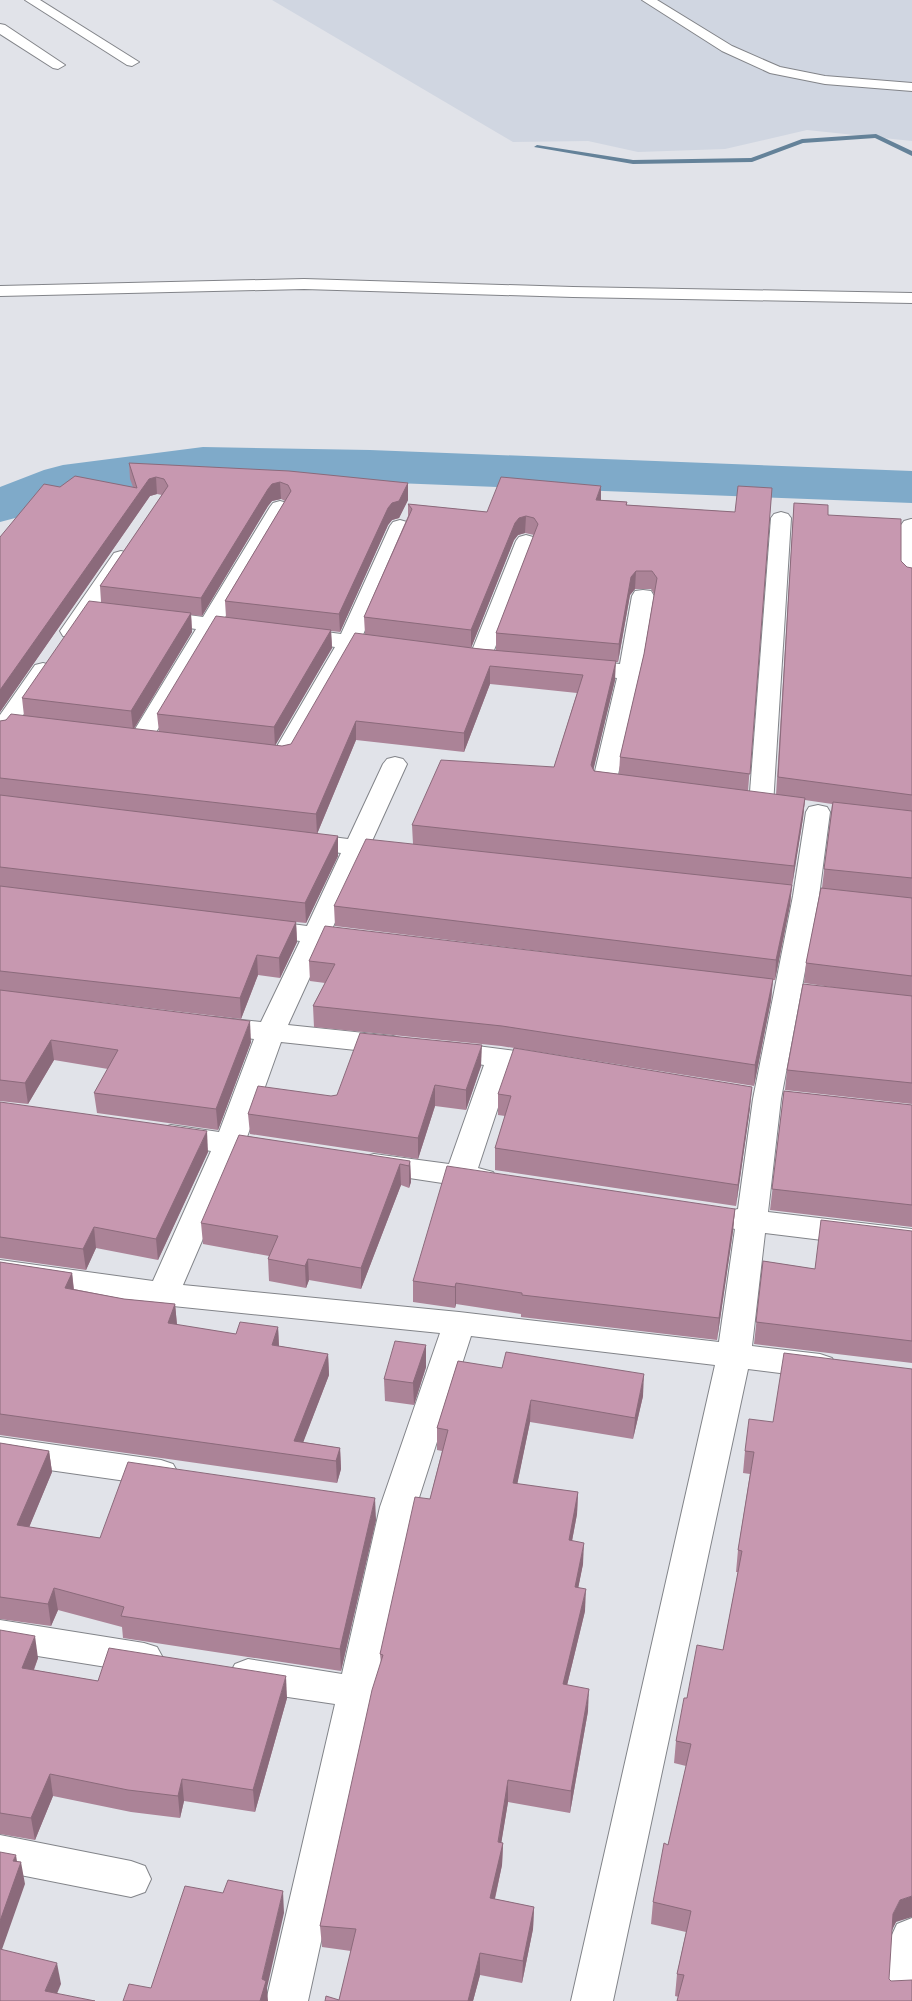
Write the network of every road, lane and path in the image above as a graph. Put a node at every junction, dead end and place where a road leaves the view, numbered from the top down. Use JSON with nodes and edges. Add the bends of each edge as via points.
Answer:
{"nodes":[{"id":1,"x":31,"y":0,"type":"edge"},
{"id":2,"x":648,"y":0,"type":"edge"},
{"id":3,"x":0,"y":28,"type":"edge"},
{"id":4,"x":132,"y":62,"type":"dead end"},
{"id":5,"x":58,"y":65,"type":"dead end"},
{"id":6,"x":912,"y":87,"type":"edge"},
{"id":7,"x":0,"y":291,"type":"edge"},
{"id":8,"x":912,"y":298,"type":"edge"},
{"id":9,"x":280,"y":507,"type":"edge"},
{"id":10,"x":781,"y":518,"type":"dead end"},
{"id":11,"x":911,"y":525,"type":"edge"},
{"id":12,"x":400,"y":526,"type":"dead end"},
{"id":13,"x":132,"y":540,"type":"edge"},
{"id":14,"x":526,"y":541,"type":"dead end"},
{"id":15,"x":912,"y":580,"type":"edge"},
{"id":16,"x":643,"y":596,"type":"dead end"},
{"id":17,"x":134,"y":615,"type":"edge"},
{"id":18,"x":210,"y":623,"type":"junction"},
{"id":19,"x":348,"y":642,"type":"junction"},
{"id":20,"x":404,"y":649,"type":"edge"},
{"id":21,"x":480,"y":658,"type":"edge"},
{"id":22,"x":555,"y":665,"type":"edge"},
{"id":23,"x":630,"y":672,"type":"junction"},
{"id":24,"x":2,"y":726,"type":"edge"},
{"id":25,"x":34,"y":727,"type":"edge"},
{"id":26,"x":169,"y":742,"type":"edge"},
{"id":27,"x":235,"y":750,"type":"edge"},
{"id":28,"x":394,"y":764,"type":"dead end"},
{"id":29,"x":653,"y":791,"type":"edge"},
{"id":30,"x":277,"y":838,"type":"edge"},
{"id":31,"x":356,"y":848,"type":"junction"},
{"id":32,"x":425,"y":855,"type":"edge"},
{"id":33,"x":237,"y":925,"type":"edge"},
{"id":34,"x":316,"y":935,"type":"junction"},
{"id":35,"x":385,"y":943,"type":"edge"},
{"id":36,"x":777,"y":991,"type":"junction"},
{"id":37,"x":816,"y":996,"type":"edge"},
{"id":38,"x":193,"y":1023,"type":"edge"},
{"id":39,"x":270,"y":1033,"type":"junction"},
{"id":40,"x":501,"y":1057,"type":"junction"},
{"id":41,"x":570,"y":1068,"type":"edge"},
{"id":42,"x":738,"y":1094,"type":"edge"},
{"id":43,"x":767,"y":1099,"type":"junction"},
{"id":44,"x":796,"y":1102,"type":"edge"},
{"id":45,"x":143,"y":1132,"type":"edge"},
{"id":46,"x":229,"y":1144,"type":"junction"},
{"id":47,"x":296,"y":1153,"type":"edge"},
{"id":48,"x":344,"y":1160,"type":"edge"},
{"id":49,"x":460,"y":1176,"type":"junction"},
{"id":50,"x":508,"y":1183,"type":"edge"},
{"id":51,"x":713,"y":1215,"type":"edge"},
{"id":52,"x":752,"y":1221,"type":"junction"},
{"id":53,"x":912,"y":1240,"type":"edge"},
{"id":54,"x":0,"y":1271,"type":"edge"},
{"id":55,"x":163,"y":1294,"type":"junction"},
{"id":56,"x":459,"y":1323,"type":"junction"},
{"id":57,"x":734,"y":1356,"type":"junction"},
{"id":58,"x":853,"y":1370,"type":"edge"},
{"id":59,"x":0,"y":1450,"type":"edge"},
{"id":60,"x":194,"y":1478,"type":"edge"},
{"id":61,"x":0,"y":1635,"type":"edge"},
{"id":62,"x":174,"y":1663,"type":"edge"},
{"id":63,"x":213,"y":1669,"type":"edge"},
{"id":64,"x":358,"y":1692,"type":"junction"},
{"id":65,"x":0,"y":1854,"type":"edge"},
{"id":66,"x":131,"y":1879,"type":"dead end"},
{"id":67,"x":912,"y":1951,"type":"edge"},
{"id":68,"x":287,"y":2001,"type":"edge"},
{"id":69,"x":592,"y":2001,"type":"edge"},
{"id":70,"x":908,"y":2001,"type":"edge"}],
"edges":[{"from":1,"to":4,"type":"street"},
{"from":2,"to":6,"type":"street","via":[[747,58],[775,70],[809,77]]},
{"from":3,"to":5,"type":"street"},
{"from":7,"to":8,"type":"street","via":[[304,284],[583,293]]},
{"from":9,"to":18,"type":"street"},
{"from":10,"to":36,"type":"street","via":[[789,808],[806,896]]},
{"from":11,"to":15,"type":"street"},
{"from":12,"to":19,"type":"street"},
{"from":13,"to":24,"type":"street","via":[[95,611]]},
{"from":14,"to":21,"type":"street"},
{"from":16,"to":23,"type":"street"},
{"from":17,"to":18,"type":"street"},
{"from":18,"to":19,"type":"street"},
{"from":18,"to":26,"type":"street","via":[[131,738]]},
{"from":19,"to":20,"type":"street"},
{"from":19,"to":27,"type":"street","via":[[283,756]]},
{"from":22,"to":23,"type":"street"},
{"from":23,"to":29,"type":"street","via":[[604,784]]},
{"from":24,"to":25,"type":"street"},
{"from":28,"to":31,"type":"street"},
{"from":30,"to":31,"type":"street"},
{"from":31,"to":32,"type":"street"},
{"from":31,"to":34,"type":"street"},
{"from":33,"to":34,"type":"street"},
{"from":34,"to":35,"type":"street"},
{"from":34,"to":39,"type":"street"},
{"from":36,"to":37,"type":"street"},
{"from":36,"to":43,"type":"street"},
{"from":38,"to":39,"type":"street"},
{"from":39,"to":40,"type":"street"},
{"from":39,"to":46,"type":"street"},
{"from":40,"to":41,"type":"street"},
{"from":40,"to":49,"type":"street"},
{"from":42,"to":43,"type":"street"},
{"from":43,"to":44,"type":"street"},
{"from":43,"to":52,"type":"street"},
{"from":45,"to":46,"type":"street"},
{"from":46,"to":47,"type":"street"},
{"from":46,"to":55,"type":"street"},
{"from":48,"to":49,"type":"street"},
{"from":49,"to":50,"type":"street"},
{"from":51,"to":52,"type":"street"},
{"from":52,"to":53,"type":"street"},
{"from":52,"to":57,"type":"street"},
{"from":54,"to":55,"type":"street"},
{"from":55,"to":56,"type":"street"},
{"from":56,"to":57,"type":"street"},
{"from":56,"to":64,"type":"street","via":[[383,1505]]},
{"from":57,"to":58,"type":"street"},
{"from":57,"to":69,"type":"street"},
{"from":59,"to":60,"type":"street"},
{"from":61,"to":62,"type":"street"},
{"from":63,"to":64,"type":"street"},
{"from":64,"to":68,"type":"street"},
{"from":65,"to":66,"type":"street"},
{"from":67,"to":70,"type":"street"}]}
